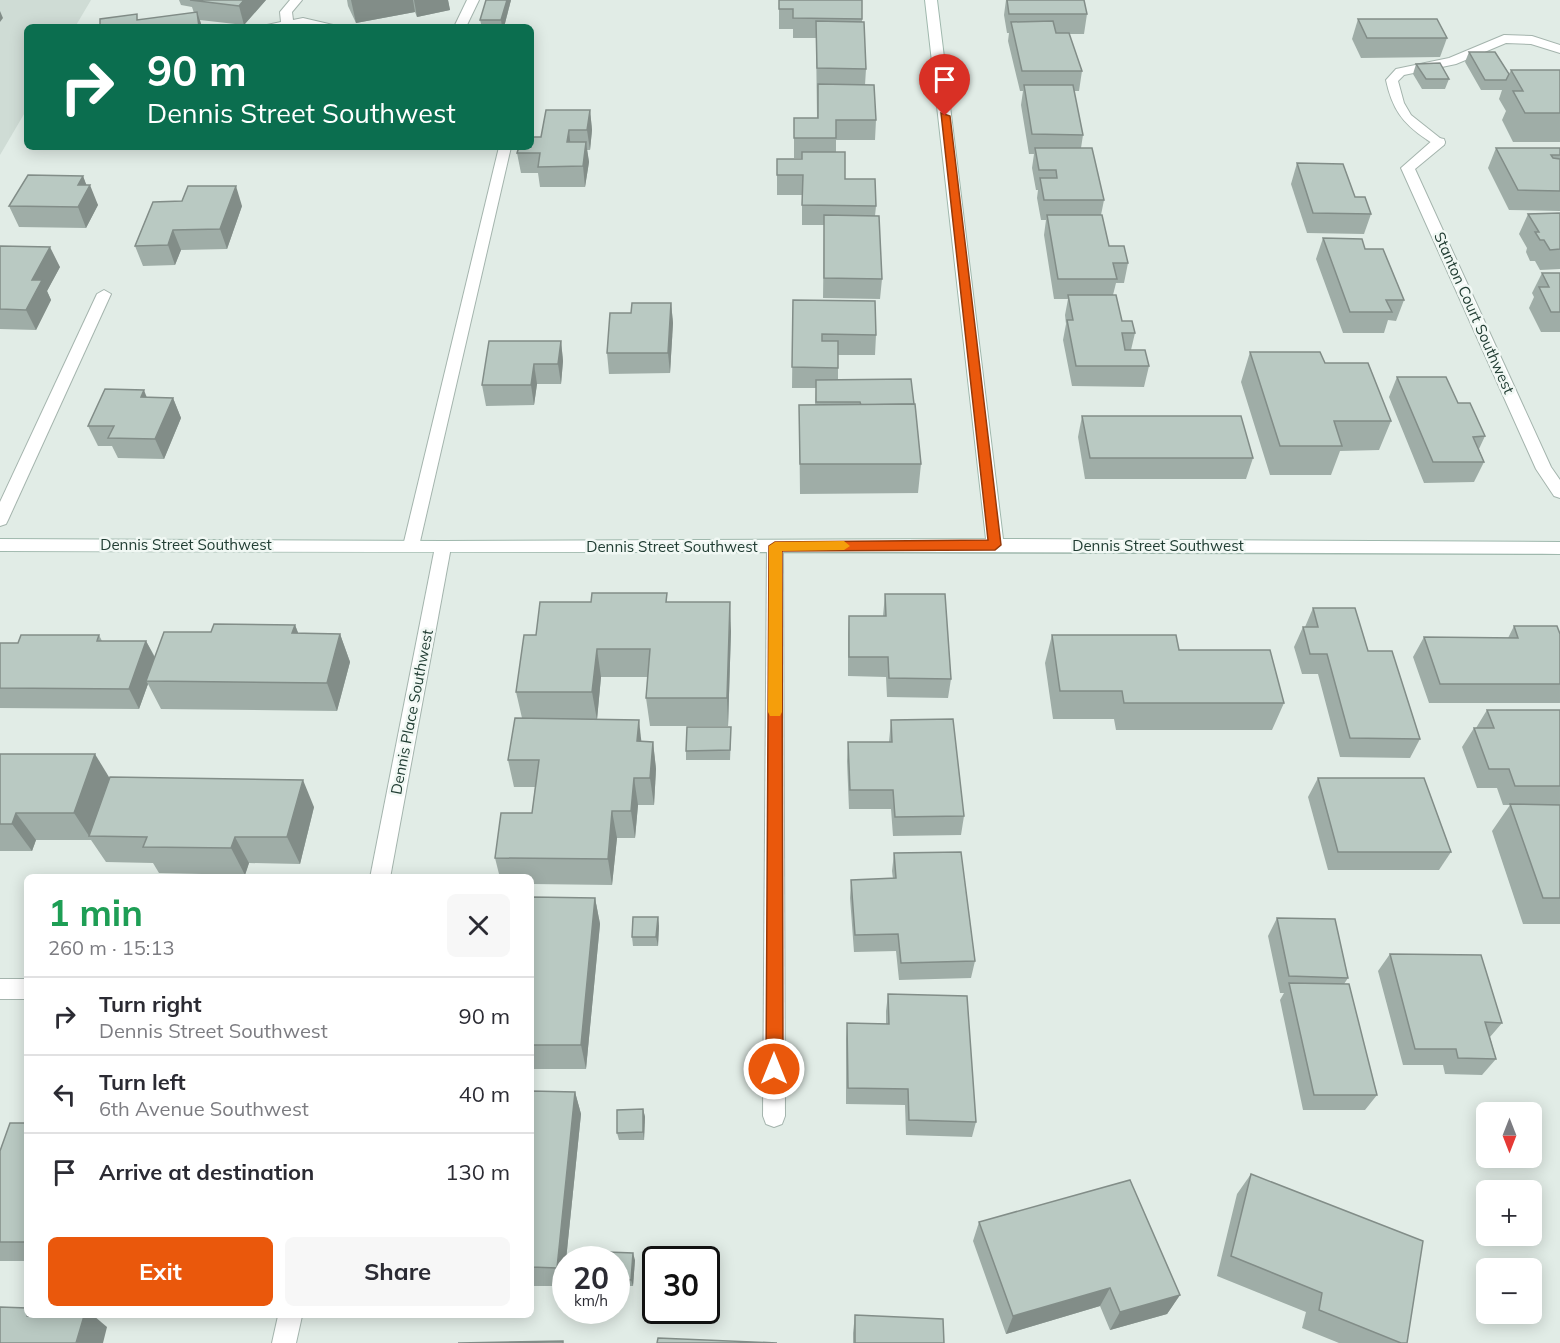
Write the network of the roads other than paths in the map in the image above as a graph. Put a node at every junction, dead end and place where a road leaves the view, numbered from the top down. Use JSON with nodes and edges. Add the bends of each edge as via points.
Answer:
{"nodes":[{"id":1,"x":296,"y":0,"type":"edge"},
{"id":2,"x":473,"y":0,"type":"edge"},
{"id":3,"x":931,"y":0,"type":"edge"},
{"id":4,"x":287,"y":23,"type":"junction"},
{"id":5,"x":283,"y":24,"type":"edge"},
{"id":6,"x":320,"y":24,"type":"edge"},
{"id":7,"x":461,"y":24,"type":"edge"},
{"id":8,"x":1560,"y":49,"type":"edge"},
{"id":9,"x":504,"y":150,"type":"edge"},
{"id":10,"x":104,"y":294,"type":"dead end"},
{"id":11,"x":1560,"y":492,"type":"edge"},
{"id":12,"x":0,"y":520,"type":"edge"},
{"id":13,"x":0,"y":545,"type":"edge"},
{"id":14,"x":995,"y":545,"type":"junction"},
{"id":15,"x":411,"y":546,"type":"junction"},
{"id":16,"x":775,"y":546,"type":"junction"},
{"id":17,"x":443,"y":547,"type":"junction"},
{"id":18,"x":1560,"y":548,"type":"edge"},
{"id":19,"x":381,"y":874,"type":"edge"},
{"id":20,"x":0,"y":989,"type":"edge"},
{"id":21,"x":24,"y":989,"type":"edge"},
{"id":22,"x":774,"y":1116,"type":"dead end"},
{"id":23,"x":290,"y":1318,"type":"edge"},
{"id":24,"x":284,"y":1343,"type":"edge"}],
"edges":[{"from":1,"to":4,"type":"street","via":[[286,12]]},
{"from":2,"to":7,"type":"street"},
{"from":3,"to":14,"type":"street"},
{"from":4,"to":5,"type":"street"},
{"from":4,"to":6,"type":"street"},
{"from":8,"to":11,"type":"street","name":"Stanton Court Southwest","via":[[1532,40],[1504,39],[1452,61],[1400,72],[1392,80],[1398,107],[1408,121],[1438,142],[1408,168],[1544,469]]},
{"from":9,"to":15,"type":"street"},
{"from":10,"to":12,"type":"street"},
{"from":13,"to":15,"type":"street","name":"Dennis Street Southwest"},
{"from":14,"to":16,"type":"street","name":"Dennis Street Southwest"},
{"from":14,"to":18,"type":"street","name":"Dennis Street Southwest"},
{"from":15,"to":17,"type":"street","name":"Dennis Street Southwest"},
{"from":16,"to":17,"type":"street","name":"Dennis Street Southwest"},
{"from":16,"to":22,"type":"street"},
{"from":17,"to":19,"type":"street","name":"Dennis Place Southwest"},
{"from":20,"to":21,"type":"street"},
{"from":23,"to":24,"type":"street"}]}
